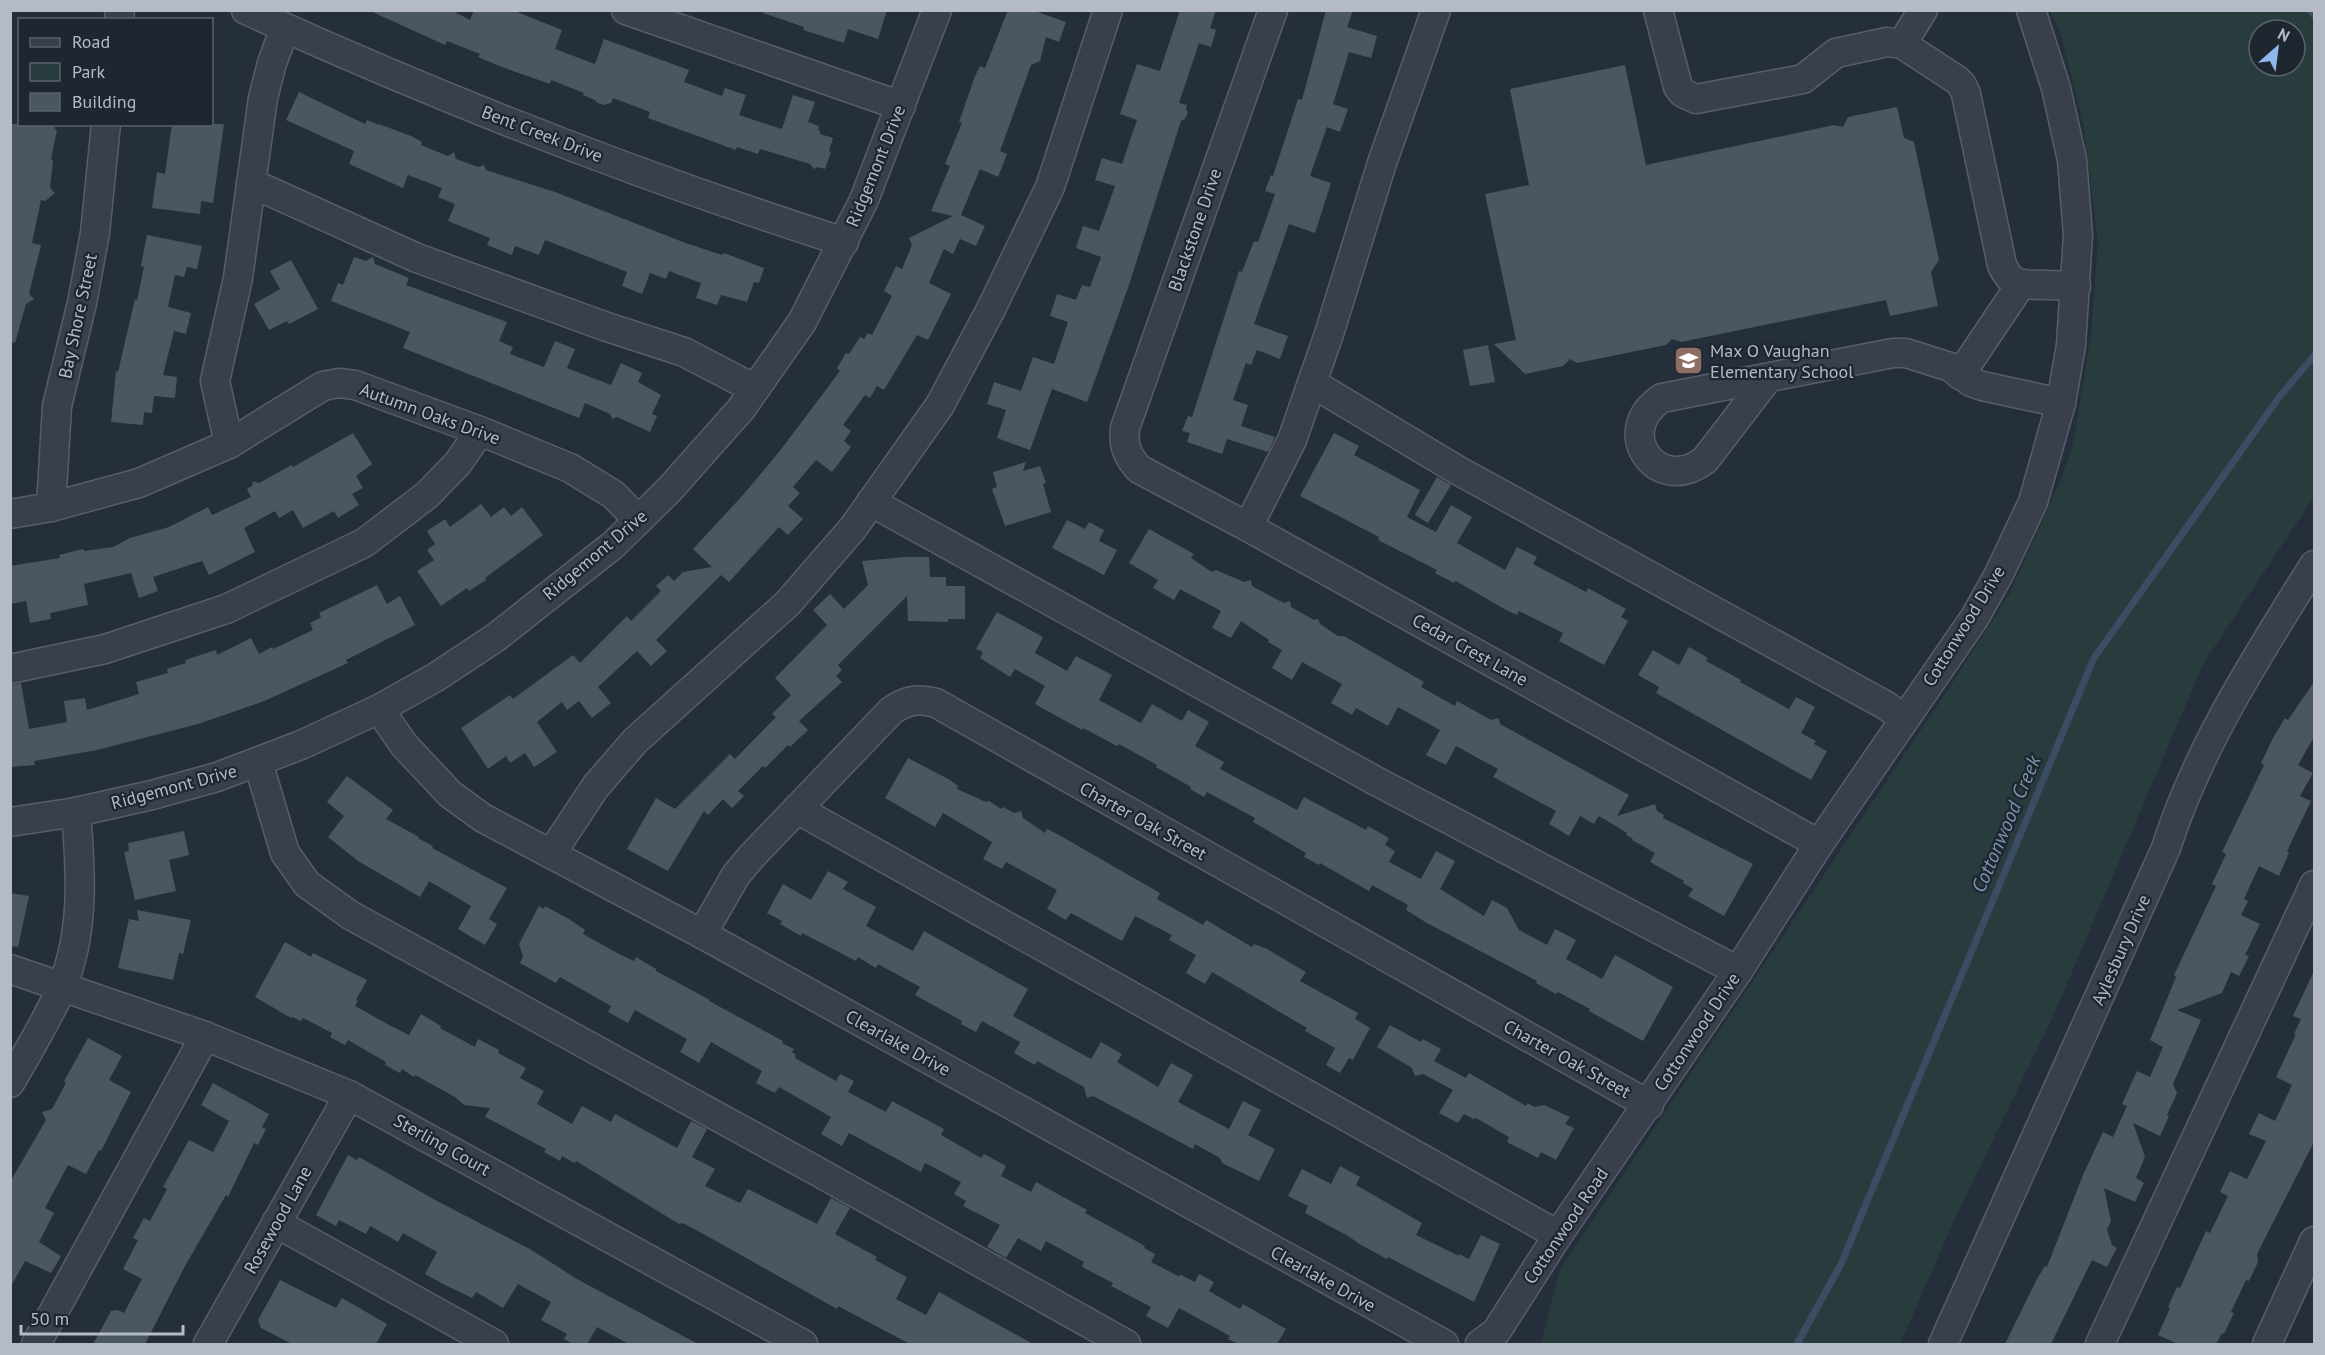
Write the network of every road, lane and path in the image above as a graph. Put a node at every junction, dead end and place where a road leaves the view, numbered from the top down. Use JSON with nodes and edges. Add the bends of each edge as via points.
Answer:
{"nodes":[{"id":1,"x":246,"y":10,"type":"edge"},
{"id":2,"x":626,"y":10,"type":"edge"},
{"id":3,"x":937,"y":10,"type":"edge"},
{"id":4,"x":1108,"y":10,"type":"edge"},
{"id":5,"x":1272,"y":10,"type":"edge"},
{"id":6,"x":1436,"y":10,"type":"edge"},
{"id":7,"x":1658,"y":10,"type":"edge"},
{"id":8,"x":1923,"y":10,"type":"edge"},
{"id":9,"x":2031,"y":10,"type":"edge"},
{"id":10,"x":285,"y":28,"type":"junction"},
{"id":11,"x":1902,"y":44,"type":"junction"},
{"id":12,"x":901,"y":105,"type":"junction"},
{"id":13,"x":106,"y":126,"type":"edge"},
{"id":14,"x":251,"y":183,"type":"junction"},
{"id":15,"x":844,"y":242,"type":"junction"},
{"id":16,"x":2021,"y":284,"type":"junction"},
{"id":17,"x":2076,"y":286,"type":"junction"},
{"id":18,"x":1960,"y":375,"type":"junction"},
{"id":19,"x":1768,"y":378,"type":"dead end"},
{"id":20,"x":1312,"y":383,"type":"junction"},
{"id":21,"x":755,"y":389,"type":"junction"},
{"id":22,"x":2061,"y":403,"type":"junction"},
{"id":23,"x":480,"y":431,"type":"junction"},
{"id":24,"x":229,"y":444,"type":"junction"},
{"id":25,"x":1126,"y":450,"type":"joint"},
{"id":26,"x":871,"y":502,"type":"junction"},
{"id":27,"x":51,"y":507,"type":"junction"},
{"id":28,"x":10,"y":514,"type":"edge"},
{"id":29,"x":638,"y":520,"type":"junction"},
{"id":30,"x":1248,"y":526,"type":"junction"},
{"id":31,"x":2313,"y":570,"type":"edge"},
{"id":32,"x":10,"y":669,"type":"edge"},
{"id":33,"x":379,"y":709,"type":"junction"},
{"id":34,"x":1904,"y":718,"type":"junction"},
{"id":35,"x":258,"y":762,"type":"junction"},
{"id":36,"x":797,"y":809,"type":"junction"},
{"id":37,"x":76,"y":812,"type":"junction"},
{"id":38,"x":10,"y":822,"type":"edge"},
{"id":39,"x":1819,"y":844,"type":"junction"},
{"id":40,"x":551,"y":854,"type":"junction"},
{"id":41,"x":2314,"y":885,"type":"edge"},
{"id":42,"x":702,"y":934,"type":"junction"},
{"id":43,"x":10,"y":969,"type":"edge"},
{"id":44,"x":1738,"y":971,"type":"junction"},
{"id":45,"x":62,"y":988,"type":"junction"},
{"id":46,"x":205,"y":1036,"type":"junction"},
{"id":47,"x":10,"y":1083,"type":"edge"},
{"id":48,"x":349,"y":1095,"type":"junction"},
{"id":49,"x":1649,"y":1105,"type":"junction"},
{"id":50,"x":276,"y":1223,"type":"junction"},
{"id":51,"x":1558,"y":1235,"type":"junction"},
{"id":52,"x":2311,"y":1257,"type":"edge"},
{"id":53,"x":36,"y":1344,"type":"edge"},
{"id":54,"x":208,"y":1344,"type":"edge"},
{"id":55,"x":494,"y":1344,"type":"edge"},
{"id":56,"x":803,"y":1344,"type":"edge"},
{"id":57,"x":1126,"y":1344,"type":"edge"},
{"id":58,"x":1444,"y":1344,"type":"edge"},
{"id":59,"x":1480,"y":1344,"type":"edge"},
{"id":60,"x":1943,"y":1344,"type":"edge"},
{"id":61,"x":2100,"y":1344,"type":"edge"},
{"id":62,"x":2267,"y":1344,"type":"edge"}],
"edges":[{"from":1,"to":10,"type":"street","name":"Bent Creek Drive"},
{"from":2,"to":12,"type":"street"},
{"from":3,"to":12,"type":"street","name":"Ridgemont Drive"},
{"from":4,"to":26,"type":"street","via":[[1050,187],[940,405]]},
{"from":5,"to":25,"type":"street","name":"Blackstone Drive","via":[[1125,428]]},
{"from":6,"to":20,"type":"street"},
{"from":7,"to":11,"type":"street","via":[[1678,87],[1696,99],[1803,79],[1844,51],[1887,42]]},
{"from":8,"to":11,"type":"street"},
{"from":9,"to":17,"type":"street","name":"Cottonwood Drive","via":[[2056,88],[2072,160],[2078,235]]},
{"from":10,"to":14,"type":"street","via":[[264,98]]},
{"from":10,"to":15,"type":"street","name":"Bent Creek Drive","via":[[535,132]]},
{"from":11,"to":16,"type":"street","via":[[1965,89],[2002,265],[2006,274]]},
{"from":12,"to":15,"type":"street","name":"Ridgemont Drive"},
{"from":13,"to":27,"type":"street","name":"Bay Shore Street","via":[[95,233],[57,406]]},
{"from":14,"to":21,"type":"street","via":[[417,258],[684,352]]},
{"from":14,"to":24,"type":"street","via":[[238,278],[215,381]]},
{"from":15,"to":21,"type":"street","name":"Ridgemont Drive","via":[[802,322]]},
{"from":16,"to":17,"type":"street"},
{"from":16,"to":18,"type":"street"},
{"from":17,"to":22,"type":"street","name":"Cottonwood Drive"},
{"from":18,"to":19,"type":"street","via":[[1938,362],[1893,353]]},
{"from":18,"to":22,"type":"street","via":[[1982,386]]},
{"from":20,"to":30,"type":"street","via":[[1292,440]]},
{"from":20,"to":34,"type":"street","via":[[1459,471]]},
{"from":21,"to":29,"type":"street","name":"Ridgemont Drive","via":[[741,410]]},
{"from":22,"to":34,"type":"street","name":"Cottonwood Drive","via":[[2033,502],[1999,574],[1975,616]]},
{"from":23,"to":24,"type":"street","name":"Autumn Oaks Drive","via":[[355,385],[339,383],[323,386]]},
{"from":23,"to":29,"type":"street","name":"Autumn Oaks Drive","via":[[570,468],[614,495]]},
{"from":23,"to":32,"type":"street","via":[[458,463],[427,495],[364,543],[226,609],[105,649]]},
{"from":24,"to":27,"type":"street","name":"Autumn Oaks Drive","via":[[139,483]]},
{"from":25,"to":30,"type":"street","name":"Cedar Crest Lane","via":[[1139,469]]},
{"from":26,"to":40,"type":"street","via":[[788,603],[635,741],[596,786]]},
{"from":26,"to":44,"type":"street","via":[[1374,780]]},
{"from":27,"to":28,"type":"street","name":"Autumn Oaks Drive"},
{"from":29,"to":33,"type":"street","name":"Ridgemont Drive","via":[[613,545],[495,638]]},
{"from":30,"to":39,"type":"street","name":"Cedar Crest Lane"},
{"from":31,"to":60,"type":"street","name":"Aylesbury Drive","via":[[2257,656],[2198,764],[2166,848]]},
{"from":33,"to":35,"type":"street","name":"Ridgemont Drive"},
{"from":33,"to":40,"type":"street","name":"Clearlake Drive","via":[[404,745],[450,794],[483,818]]},
{"from":34,"to":39,"type":"street","name":"Cottonwood Drive"},
{"from":35,"to":37,"type":"street","name":"Ridgemont Drive","via":[[163,792]]},
{"from":35,"to":57,"type":"street","via":[[285,853],[308,884],[350,915]]},
{"from":36,"to":42,"type":"street","name":"Charter Oak Street","via":[[736,875]]},
{"from":36,"to":49,"type":"street","name":"Charter Oak Street","via":[[896,708],[912,700],[936,703]]},
{"from":36,"to":51,"type":"street"},
{"from":37,"to":38,"type":"street","name":"Ridgemont Drive"},
{"from":37,"to":45,"type":"street","via":[[81,867],[79,915],[74,950]]},
{"from":39,"to":44,"type":"street","name":"Cottonwood Drive"},
{"from":40,"to":42,"type":"street","name":"Clearlake Drive"},
{"from":41,"to":61,"type":"street"},
{"from":42,"to":58,"type":"street","name":"Clearlake Drive"},
{"from":43,"to":45,"type":"street","name":"Sterling Court"},
{"from":44,"to":49,"type":"street","name":"Cottonwood Drive"},
{"from":45,"to":46,"type":"street","name":"Sterling Court"},
{"from":45,"to":47,"type":"street"},
{"from":46,"to":48,"type":"street","name":"Sterling Court"},
{"from":46,"to":53,"type":"street"},
{"from":48,"to":50,"type":"street","name":"Rosewood Lane"},
{"from":48,"to":56,"type":"street","name":"Sterling Court"},
{"from":49,"to":51,"type":"street","name":"Cottonwood Road"},
{"from":50,"to":54,"type":"street","name":"Rosewood Lane"},
{"from":50,"to":55,"type":"street"},
{"from":51,"to":59,"type":"street","name":"Cottonwood Road","via":[[1496,1332]]},
{"from":52,"to":62,"type":"street"}]}
